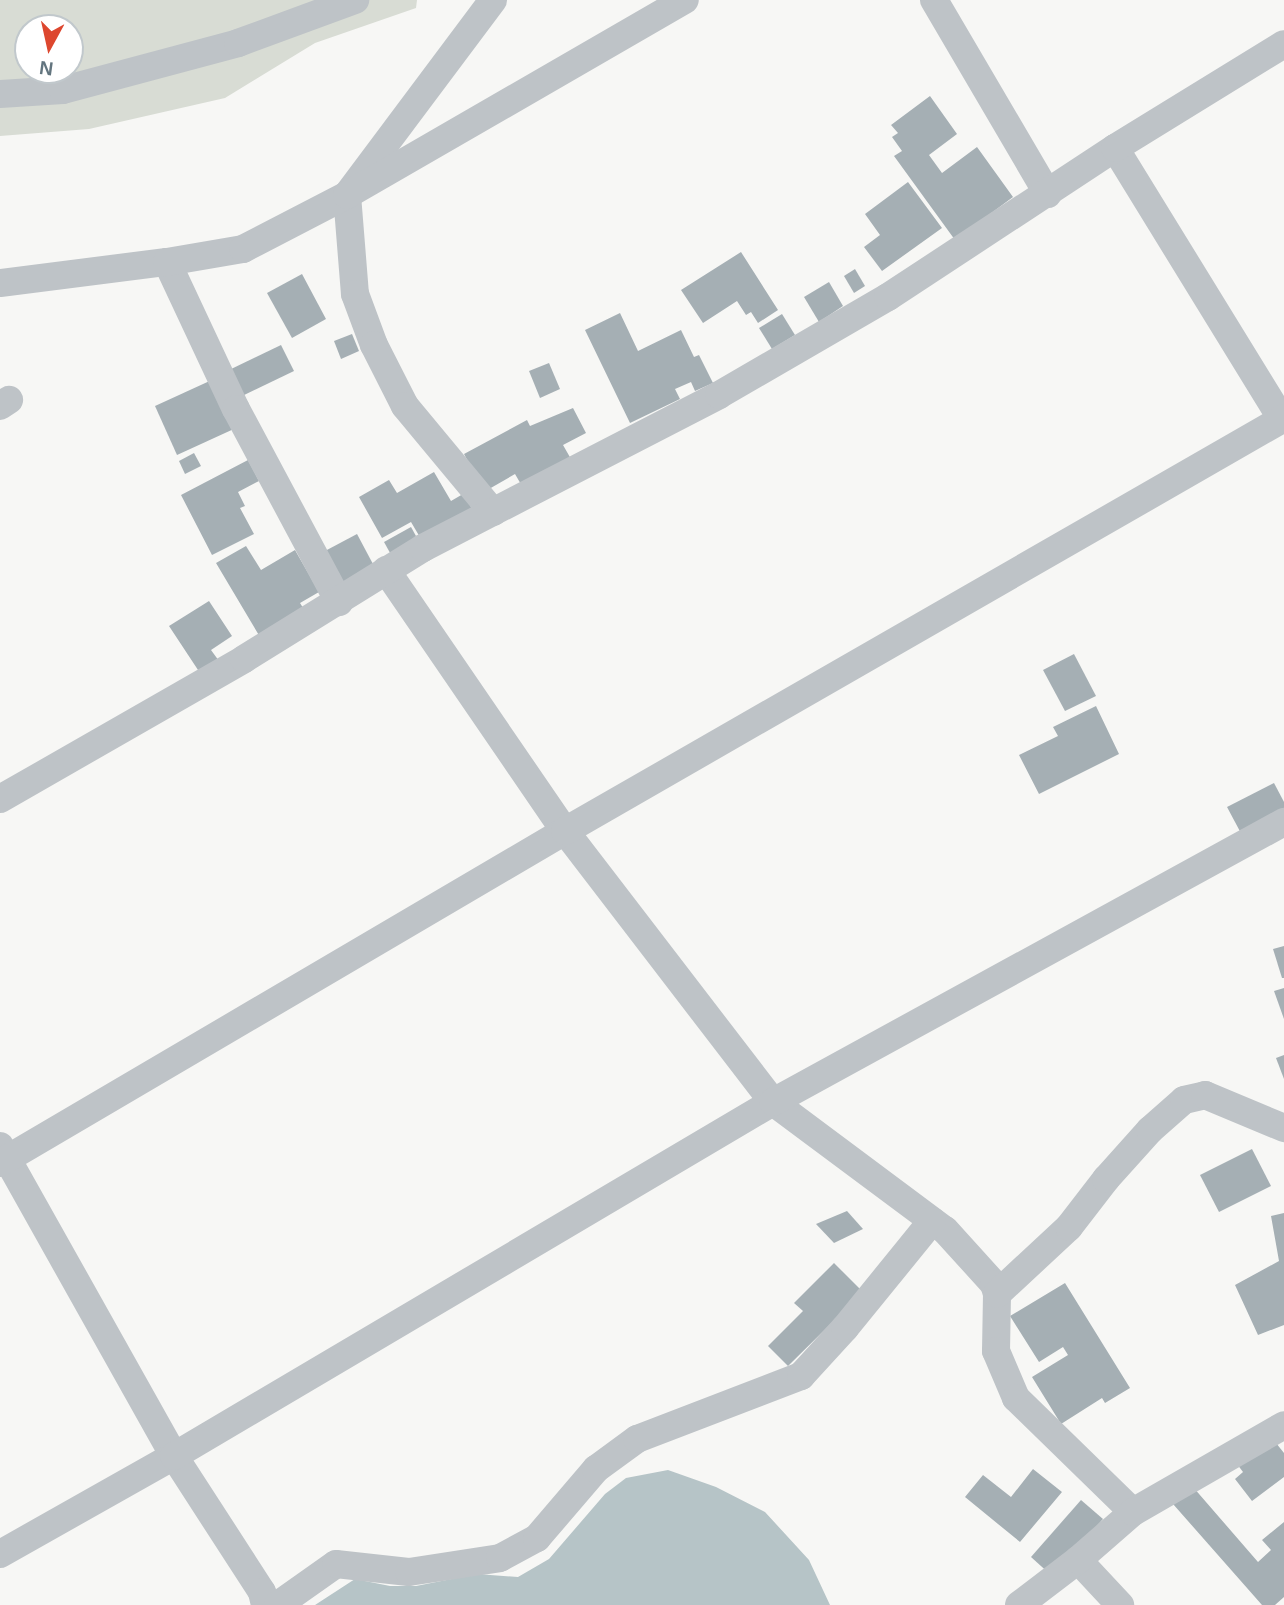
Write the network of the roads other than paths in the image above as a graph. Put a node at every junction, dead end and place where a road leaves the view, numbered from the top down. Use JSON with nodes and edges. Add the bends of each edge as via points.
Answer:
{"nodes":[{"id":1,"x":355,"y":0,"type":"edge"},
{"id":2,"x":493,"y":0,"type":"edge"},
{"id":3,"x":685,"y":0,"type":"edge"},
{"id":4,"x":934,"y":0,"type":"edge"},
{"id":5,"x":1284,"y":44,"type":"edge"},
{"id":6,"x":0,"y":94,"type":"edge"},
{"id":7,"x":1115,"y":148,"type":"junction"},
{"id":8,"x":1048,"y":194,"type":"junction"},
{"id":9,"x":347,"y":195,"type":"junction"},
{"id":10,"x":167,"y":262,"type":"junction"},
{"id":11,"x":0,"y":283,"type":"edge"},
{"id":12,"x":1283,"y":418,"type":"edge"},
{"id":13,"x":493,"y":512,"type":"junction"},
{"id":14,"x":386,"y":570,"type":"junction"},
{"id":15,"x":339,"y":602,"type":"junction"},
{"id":16,"x":0,"y":799,"type":"edge"},
{"id":17,"x":1284,"y":822,"type":"edge"},
{"id":18,"x":565,"y":831,"type":"junction"},
{"id":19,"x":773,"y":1102,"type":"junction"},
{"id":20,"x":1284,"y":1128,"type":"edge"},
{"id":21,"x":2,"y":1156,"type":"edge"},
{"id":22,"x":932,"y":1221,"type":"junction"},
{"id":23,"x":997,"y":1294,"type":"junction"},
{"id":24,"x":1281,"y":1431,"type":"edge"},
{"id":25,"x":174,"y":1456,"type":"junction"},
{"id":26,"x":1133,"y":1512,"type":"junction"},
{"id":27,"x":0,"y":1554,"type":"edge"},
{"id":28,"x":1078,"y":1560,"type":"junction"},
{"id":29,"x":265,"y":1605,"type":"edge"},
{"id":30,"x":278,"y":1605,"type":"edge"},
{"id":31,"x":1019,"y":1605,"type":"edge"},
{"id":32,"x":1120,"y":1605,"type":"edge"}],
"edges":[{"from":1,"to":6,"type":"street","via":[[238,43],[63,90]]},
{"from":2,"to":9,"type":"street"},
{"from":3,"to":9,"type":"street"},
{"from":4,"to":8,"type":"street"},
{"from":5,"to":7,"type":"street"},
{"from":7,"to":8,"type":"street"},
{"from":7,"to":12,"type":"street"},
{"from":8,"to":13,"type":"street","via":[[888,297],[719,395]]},
{"from":9,"to":10,"type":"street","via":[[243,249]]},
{"from":9,"to":13,"type":"street","via":[[355,295],[374,345],[405,406]]},
{"from":10,"to":11,"type":"street"},
{"from":10,"to":15,"type":"street","via":[[236,409]]},
{"from":12,"to":18,"type":"street"},
{"from":13,"to":14,"type":"street"},
{"from":14,"to":15,"type":"street"},
{"from":14,"to":18,"type":"street"},
{"from":15,"to":16,"type":"street"},
{"from":17,"to":19,"type":"street"},
{"from":18,"to":19,"type":"street"},
{"from":18,"to":21,"type":"street"},
{"from":19,"to":22,"type":"street"},
{"from":19,"to":25,"type":"street"},
{"from":20,"to":23,"type":"street","via":[[1205,1095],[1184,1100],[1105,1179],[1069,1227]]},
{"from":21,"to":25,"type":"street"},
{"from":22,"to":23,"type":"street","via":[[994,1284]]},
{"from":22,"to":30,"type":"street","via":[[801,1376],[637,1439],[596,1469],[537,1538],[500,1558],[409,1572],[336,1564]]},
{"from":23,"to":26,"type":"street","via":[[996,1351],[1016,1398]]},
{"from":24,"to":26,"type":"street"},
{"from":25,"to":27,"type":"street"},
{"from":25,"to":29,"type":"street","via":[[262,1592]]},
{"from":26,"to":28,"type":"street"},
{"from":28,"to":31,"type":"street"},
{"from":28,"to":32,"type":"street"}]}
